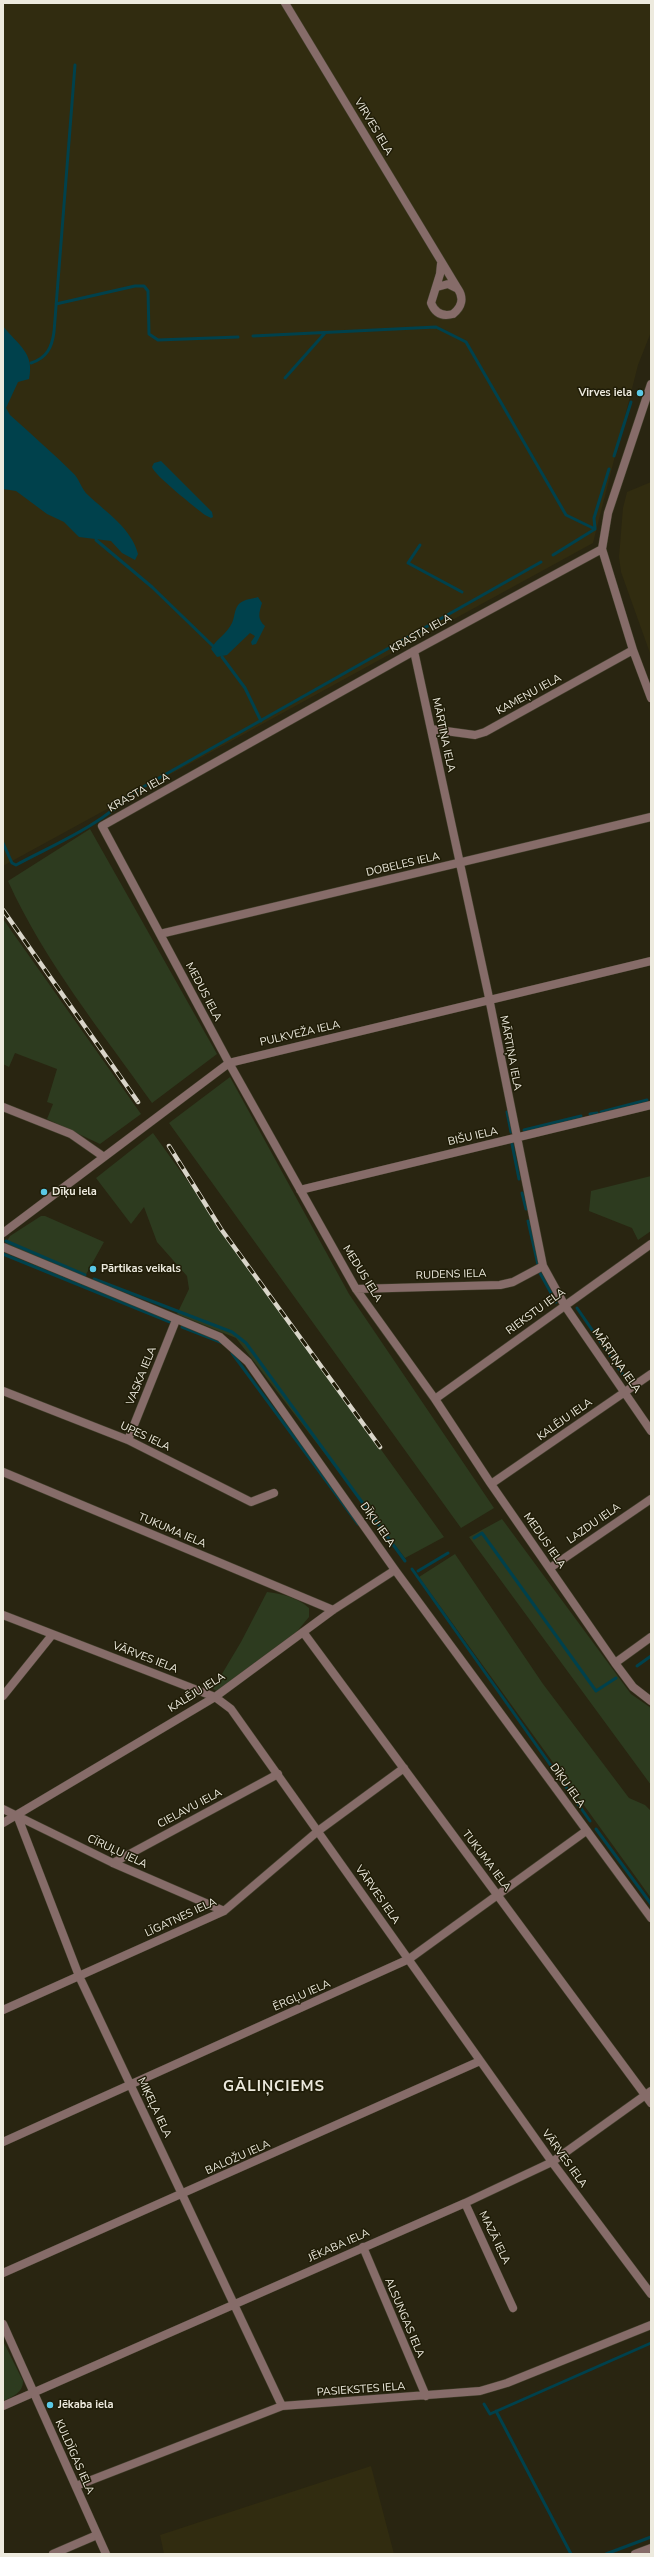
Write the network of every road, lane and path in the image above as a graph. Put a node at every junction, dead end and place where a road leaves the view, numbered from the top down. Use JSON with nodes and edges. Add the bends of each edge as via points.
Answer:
{"nodes":[{"id":1,"x":285,"y":3,"type":"edge"},
{"id":2,"x":441,"y":264,"type":"junction"},
{"id":3,"x":437,"y":287,"type":"junction"},
{"id":4,"x":458,"y":289,"type":"junction"},
{"id":5,"x":651,"y":384,"type":"edge"},
{"id":6,"x":602,"y":549,"type":"junction"},
{"id":7,"x":633,"y":650,"type":"junction"},
{"id":8,"x":414,"y":651,"type":"junction"},
{"id":9,"x":651,"y":698,"type":"edge"},
{"id":10,"x":430,"y":729,"type":"junction"},
{"id":11,"x":651,"y":817,"type":"edge"},
{"id":12,"x":102,"y":826,"type":"joint"},
{"id":13,"x":460,"y":863,"type":"junction"},
{"id":14,"x":160,"y":934,"type":"junction"},
{"id":15,"x":651,"y":961,"type":"edge"},
{"id":16,"x":489,"y":1000,"type":"junction"},
{"id":17,"x":229,"y":1063,"type":"junction"},
{"id":18,"x":651,"y":1105,"type":"edge"},
{"id":19,"x":3,"y":1107,"type":"edge"},
{"id":20,"x":516,"y":1138,"type":"junction"},
{"id":21,"x":104,"y":1157,"type":"junction"},
{"id":22,"x":300,"y":1190,"type":"junction"},
{"id":23,"x":3,"y":1233,"type":"edge"},
{"id":24,"x":651,"y":1244,"type":"edge"},
{"id":25,"x":3,"y":1247,"type":"edge"},
{"id":26,"x":543,"y":1266,"type":"junction"},
{"id":27,"x":356,"y":1289,"type":"junction"},
{"id":28,"x":565,"y":1306,"type":"junction"},
{"id":29,"x":176,"y":1320,"type":"junction"},
{"id":30,"x":651,"y":1374,"type":"edge"},
{"id":31,"x":3,"y":1391,"type":"edge"},
{"id":32,"x":624,"y":1392,"type":"junction"},
{"id":33,"x":435,"y":1399,"type":"junction"},
{"id":34,"x":651,"y":1431,"type":"edge"},
{"id":35,"x":128,"y":1440,"type":"junction"},
{"id":36,"x":3,"y":1472,"type":"edge"},
{"id":37,"x":491,"y":1484,"type":"junction"},
{"id":38,"x":274,"y":1492,"type":"dead end"},
{"id":39,"x":651,"y":1499,"type":"edge"},
{"id":40,"x":550,"y":1568,"type":"junction"},
{"id":41,"x":395,"y":1570,"type":"junction"},
{"id":42,"x":333,"y":1610,"type":"junction"},
{"id":43,"x":3,"y":1615,"type":"edge"},
{"id":44,"x":303,"y":1632,"type":"junction"},
{"id":45,"x":52,"y":1634,"type":"junction"},
{"id":46,"x":651,"y":1638,"type":"edge"},
{"id":47,"x":615,"y":1663,"type":"junction"},
{"id":48,"x":3,"y":1696,"type":"edge"},
{"id":49,"x":215,"y":1697,"type":"junction"},
{"id":50,"x":651,"y":1701,"type":"edge"},
{"id":51,"x":404,"y":1768,"type":"junction"},
{"id":52,"x":278,"y":1774,"type":"junction"},
{"id":53,"x":3,"y":1809,"type":"edge"},
{"id":54,"x":16,"y":1815,"type":"junction"},
{"id":55,"x":3,"y":1823,"type":"edge"},
{"id":56,"x":318,"y":1831,"type":"junction"},
{"id":57,"x":586,"y":1831,"type":"junction"},
{"id":58,"x":113,"y":1863,"type":"junction"},
{"id":59,"x":498,"y":1895,"type":"junction"},
{"id":60,"x":224,"y":1911,"type":"junction"},
{"id":61,"x":651,"y":1918,"type":"edge"},
{"id":62,"x":409,"y":1959,"type":"junction"},
{"id":63,"x":79,"y":1976,"type":"junction"},
{"id":64,"x":3,"y":2010,"type":"edge"},
{"id":65,"x":480,"y":2061,"type":"junction"},
{"id":66,"x":131,"y":2084,"type":"junction"},
{"id":67,"x":648,"y":2093,"type":"edge"},
{"id":68,"x":651,"y":2103,"type":"edge"},
{"id":69,"x":3,"y":2142,"type":"edge"},
{"id":70,"x":552,"y":2162,"type":"junction"},
{"id":71,"x":182,"y":2195,"type":"junction"},
{"id":72,"x":465,"y":2203,"type":"junction"},
{"id":73,"x":362,"y":2248,"type":"junction"},
{"id":74,"x":3,"y":2272,"type":"edge"},
{"id":75,"x":651,"y":2294,"type":"edge"},
{"id":76,"x":234,"y":2305,"type":"junction"},
{"id":77,"x":513,"y":2308,"type":"dead end"},
{"id":78,"x":3,"y":2324,"type":"edge"},
{"id":79,"x":651,"y":2325,"type":"edge"},
{"id":80,"x":33,"y":2392,"type":"junction"},
{"id":81,"x":426,"y":2396,"type":"junction"},
{"id":82,"x":3,"y":2406,"type":"edge"},
{"id":83,"x":282,"y":2406,"type":"junction"},
{"id":84,"x":76,"y":2486,"type":"junction"},
{"id":85,"x":97,"y":2536,"type":"junction"},
{"id":86,"x":651,"y":2548,"type":"edge"},
{"id":87,"x":53,"y":2554,"type":"edge"},
{"id":88,"x":106,"y":2554,"type":"edge"},
{"id":89,"x":635,"y":2554,"type":"edge"}],
"edges":[{"from":1,"to":2,"type":"street","name":"VIRVES IELA"},
{"from":2,"to":3,"type":"street"},
{"from":2,"to":4,"type":"street","name":"VIRVES IELA"},
{"from":3,"to":4,"type":"street","via":[[448,284]]},
{"from":3,"to":4,"type":"street","via":[[431,297],[433,308],[448,315],[453,314],[461,305]]},
{"from":5,"to":6,"type":"street","via":[[608,513]]},
{"from":6,"to":7,"type":"street"},
{"from":6,"to":8,"type":"street","name":"KRASTA IELA"},
{"from":7,"to":9,"type":"street"},
{"from":7,"to":10,"type":"street","name":"KAMEŅU IELA","via":[[485,732],[475,735]]},
{"from":8,"to":10,"type":"street","name":"MĀRTIŅA IELA"},
{"from":8,"to":12,"type":"street","name":"KRASTA IELA"},
{"from":10,"to":13,"type":"street","name":"MĀRTIŅA IELA"},
{"from":11,"to":13,"type":"street","name":"DOBELES IELA"},
{"from":12,"to":14,"type":"street","name":"MEDUS IELA"},
{"from":13,"to":14,"type":"street","name":"DOBELES IELA"},
{"from":13,"to":16,"type":"street","name":"MĀRTIŅA IELA"},
{"from":14,"to":17,"type":"street","name":"MEDUS IELA"},
{"from":15,"to":16,"type":"street","name":"PULKVEŽA IELA"},
{"from":16,"to":17,"type":"street","name":"PULKVEŽA IELA"},
{"from":16,"to":20,"type":"street","name":"MĀRTIŅA IELA"},
{"from":17,"to":21,"type":"street","name":"PULKVEŽA IELA"},
{"from":17,"to":22,"type":"street","name":"MEDUS IELA"},
{"from":18,"to":20,"type":"street","name":"BIŠU IELA"},
{"from":19,"to":21,"type":"street","via":[[70,1134]]},
{"from":20,"to":22,"type":"street","name":"BIŠU IELA"},
{"from":20,"to":26,"type":"street","name":"MĀRTIŅA IELA"},
{"from":21,"to":23,"type":"street","name":"PULKVEŽA IELA"},
{"from":22,"to":27,"type":"street","name":"MEDUS IELA"},
{"from":24,"to":28,"type":"street","name":"RIEKSTU IELA"},
{"from":25,"to":29,"type":"street","name":"DĪĶU IELA"},
{"from":26,"to":27,"type":"street","name":"RUDENS IELA","via":[[514,1282],[500,1285]]},
{"from":26,"to":28,"type":"street","name":"MĀRTIŅA IELA"},
{"from":27,"to":33,"type":"street","name":"MEDUS IELA"},
{"from":28,"to":32,"type":"street","name":"MĀRTIŅA IELA"},
{"from":28,"to":33,"type":"street","name":"RIEKSTU IELA"},
{"from":29,"to":35,"type":"street","name":"VASKA IELA"},
{"from":29,"to":41,"type":"street","name":"DĪĶU IELA","via":[[220,1337],[248,1362]]},
{"from":30,"to":32,"type":"street","name":"KALĒJU IELA"},
{"from":31,"to":35,"type":"street","name":"UPES IELA"},
{"from":32,"to":34,"type":"street","name":"MĀRTIŅA IELA"},
{"from":32,"to":37,"type":"street","name":"KALĒJU IELA"},
{"from":33,"to":37,"type":"street","name":"MEDUS IELA"},
{"from":35,"to":38,"type":"street","name":"UPES IELA","via":[[251,1502]]},
{"from":36,"to":42,"type":"street","name":"TUKUMA IELA"},
{"from":37,"to":40,"type":"street","name":"MEDUS IELA"},
{"from":39,"to":40,"type":"street","name":"LAZDU IELA"},
{"from":40,"to":47,"type":"street","name":"MEDUS IELA"},
{"from":41,"to":42,"type":"street","name":"KALĒJU IELA"},
{"from":41,"to":57,"type":"street","name":"DĪĶU IELA"},
{"from":42,"to":44,"type":"street","name":"KALĒJU IELA"},
{"from":43,"to":45,"type":"street","name":"VĀRVES IELA"},
{"from":44,"to":49,"type":"street","name":"KALĒJU IELA"},
{"from":44,"to":51,"type":"street","name":"TUKUMA IELA"},
{"from":45,"to":48,"type":"street"},
{"from":45,"to":49,"type":"street","name":"VĀRVES IELA"},
{"from":46,"to":47,"type":"street"},
{"from":47,"to":50,"type":"street","name":"MEDUS IELA","via":[[633,1687]]},
{"from":49,"to":52,"type":"street","name":"VĀRVES IELA","via":[[231,1709]]},
{"from":49,"to":54,"type":"street","name":"KALĒJU IELA"},
{"from":51,"to":56,"type":"street","name":"LĪGATNES IELA"},
{"from":51,"to":59,"type":"street","name":"TUKUMA IELA"},
{"from":52,"to":56,"type":"street","name":"VĀRVES IELA"},
{"from":52,"to":58,"type":"street","name":"CIELAVU IELA"},
{"from":53,"to":54,"type":"street","name":"CĪRUĻU IELA"},
{"from":54,"to":55,"type":"street","name":"KALĒJU IELA"},
{"from":54,"to":58,"type":"street","name":"CĪRUĻU IELA"},
{"from":54,"to":63,"type":"street","name":"MIĶEĻA IELA"},
{"from":56,"to":60,"type":"street","name":"LĪGATNES IELA"},
{"from":56,"to":62,"type":"street","name":"VĀRVES IELA"},
{"from":57,"to":59,"type":"street","name":"ĒRGĻU IELA"},
{"from":57,"to":61,"type":"street","name":"DĪĶU IELA"},
{"from":58,"to":60,"type":"street","name":"CĪRUĻU IELA"},
{"from":59,"to":62,"type":"street","name":"ĒRGĻU IELA"},
{"from":59,"to":67,"type":"street","name":"TUKUMA IELA"},
{"from":60,"to":63,"type":"street","name":"LĪGATNES IELA"},
{"from":62,"to":65,"type":"street","name":"VĀRVES IELA"},
{"from":62,"to":66,"type":"street","name":"ĒRGĻU IELA"},
{"from":63,"to":64,"type":"street","name":"LĪGATNES IELA"},
{"from":63,"to":66,"type":"street","name":"MIĶEĻA IELA"},
{"from":65,"to":70,"type":"street","name":"VĀRVES IELA"},
{"from":65,"to":71,"type":"street","name":"BALOŽU IELA"},
{"from":66,"to":69,"type":"street","name":"ĒRGĻU IELA"},
{"from":66,"to":71,"type":"street","name":"MIĶEĻA IELA"},
{"from":67,"to":68,"type":"street","name":"TUKUMA IELA"},
{"from":67,"to":70,"type":"street","name":"JĒKABA IELA"},
{"from":70,"to":72,"type":"street","name":"JĒKABA IELA"},
{"from":70,"to":75,"type":"street","name":"VĀRVES IELA"},
{"from":71,"to":74,"type":"street","name":"BALOŽU IELA"},
{"from":71,"to":76,"type":"street","name":"MIĶEĻA IELA"},
{"from":72,"to":73,"type":"street","name":"JĒKABA IELA"},
{"from":72,"to":77,"type":"street","name":"MAZĀ IELA"},
{"from":73,"to":76,"type":"street","name":"JĒKABA IELA"},
{"from":73,"to":81,"type":"street","name":"ALSUNGAS IELA"},
{"from":76,"to":80,"type":"street","name":"JĒKABA IELA"},
{"from":76,"to":83,"type":"street","name":"MIĶEĻA IELA"},
{"from":78,"to":80,"type":"street","name":"KULDĪGAS IELA"},
{"from":79,"to":81,"type":"street","name":"PASIEKSTES IELA","via":[[507,2383],[480,2391]]},
{"from":80,"to":82,"type":"street","name":"JĒKABA IELA"},
{"from":80,"to":84,"type":"street","name":"KULDĪGAS IELA"},
{"from":81,"to":83,"type":"street","name":"PASIEKSTES IELA"},
{"from":83,"to":84,"type":"street","name":"PASIEKSTES IELA"},
{"from":84,"to":85,"type":"street","name":"KULDĪGAS IELA"},
{"from":85,"to":87,"type":"street"},
{"from":85,"to":88,"type":"street","name":"KULDĪGAS IELA"},
{"from":86,"to":89,"type":"street"}]}
